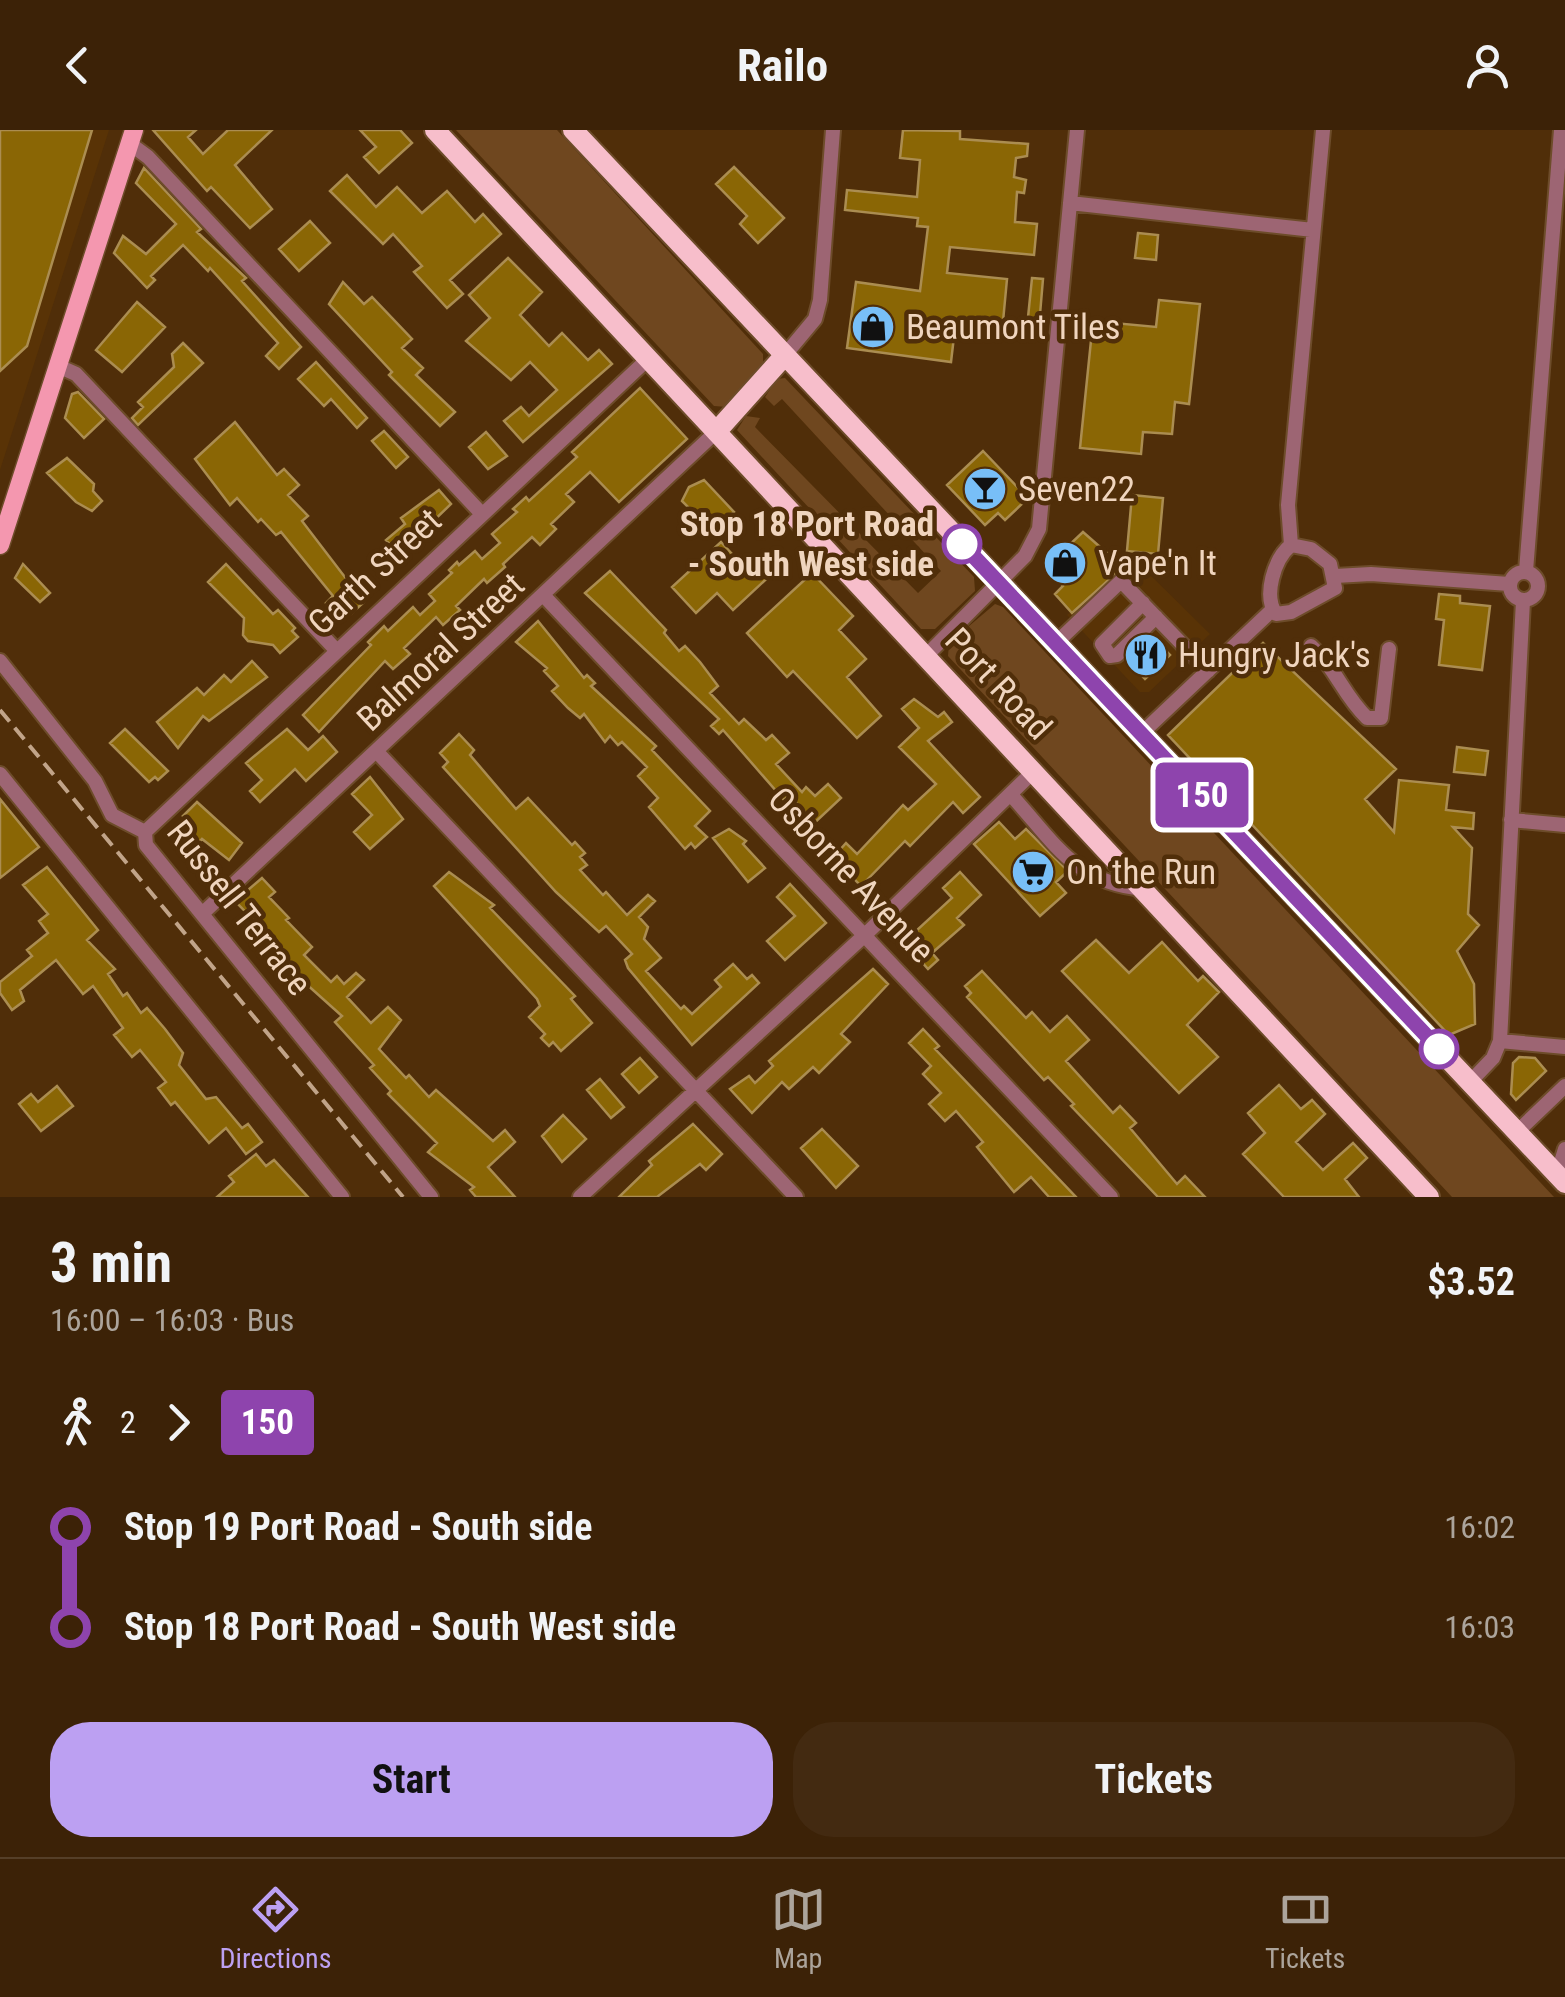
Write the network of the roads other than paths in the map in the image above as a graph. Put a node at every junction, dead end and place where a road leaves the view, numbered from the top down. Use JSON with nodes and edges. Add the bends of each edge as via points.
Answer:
{"nodes":[{"id":1,"x":436,"y":130,"type":"edge"},
{"id":2,"x":573,"y":130,"type":"edge"},
{"id":3,"x":833,"y":130,"type":"edge"},
{"id":4,"x":1077,"y":130,"type":"edge"},
{"id":5,"x":1323,"y":130,"type":"edge"},
{"id":6,"x":1561,"y":130,"type":"edge"},
{"id":7,"x":131,"y":136,"type":"edge"},
{"id":8,"x":1070,"y":203,"type":"junction"},
{"id":9,"x":1313,"y":230,"type":"junction"},
{"id":10,"x":1558,"y":263,"type":"edge"},
{"id":11,"x":786,"y":355,"type":"junction"},
{"id":12,"x":650,"y":357,"type":"junction"},
{"id":13,"x":58,"y":366,"type":"junction"},
{"id":14,"x":717,"y":431,"type":"junction"},
{"id":15,"x":481,"y":513,"type":"junction"},
{"id":16,"x":0,"y":545,"type":"edge"},
{"id":17,"x":1290,"y":545,"type":"junction"},
{"id":18,"x":1526,"y":572,"type":"junction"},
{"id":19,"x":1335,"y":576,"type":"junction"},
{"id":20,"x":1000,"y":584,"type":"junction"},
{"id":21,"x":1509,"y":584,"type":"junction"},
{"id":22,"x":545,"y":596,"type":"junction"},
{"id":23,"x":1524,"y":600,"type":"junction"},
{"id":24,"x":1143,"y":603,"type":"junction"},
{"id":25,"x":1272,"y":610,"type":"junction"},
{"id":26,"x":1156,"y":617,"type":"junction"},
{"id":27,"x":1056,"y":643,"type":"junction"},
{"id":28,"x":1311,"y":646,"type":"dead end"},
{"id":29,"x":1389,"y":649,"type":"dead end"},
{"id":30,"x":336,"y":650,"type":"junction"},
{"id":31,"x":927,"y":655,"type":"junction"},
{"id":32,"x":0,"y":661,"type":"edge"},
{"id":33,"x":1208,"y":671,"type":"junction"},
{"id":34,"x":1143,"y":732,"type":"junction"},
{"id":35,"x":378,"y":753,"type":"junction"},
{"id":36,"x":1034,"y":771,"type":"junction"},
{"id":37,"x":0,"y":774,"type":"edge"},
{"id":38,"x":1010,"y":795,"type":"junction"},
{"id":39,"x":1511,"y":820,"type":"junction"},
{"id":40,"x":1565,"y":824,"type":"edge"},
{"id":41,"x":145,"y":832,"type":"junction"},
{"id":42,"x":1145,"y":890,"type":"junction"},
{"id":43,"x":203,"y":913,"type":"junction"},
{"id":44,"x":866,"y":933,"type":"junction"},
{"id":45,"x":1500,"y":1042,"type":"junction"},
{"id":46,"x":1565,"y":1047,"type":"edge"},
{"id":47,"x":1470,"y":1082,"type":"junction"},
{"id":48,"x":1565,"y":1086,"type":"edge"},
{"id":49,"x":696,"y":1090,"type":"junction"},
{"id":50,"x":1517,"y":1132,"type":"junction"},
{"id":51,"x":1565,"y":1148,"type":"edge"},
{"id":52,"x":1561,"y":1179,"type":"edge"},
{"id":53,"x":342,"y":1197,"type":"edge"},
{"id":54,"x":432,"y":1197,"type":"edge"},
{"id":55,"x":580,"y":1197,"type":"edge"},
{"id":56,"x":796,"y":1197,"type":"edge"},
{"id":57,"x":1110,"y":1197,"type":"edge"},
{"id":58,"x":1429,"y":1197,"type":"edge"}],
"edges":[{"from":1,"to":12,"type":"highway","name":"Port Road"},
{"from":2,"to":11,"type":"highway","name":"Port Road"},
{"from":3,"to":11,"type":"street","via":[[820,300],[815,318]]},
{"from":4,"to":8,"type":"street"},
{"from":5,"to":9,"type":"street"},
{"from":6,"to":10,"type":"street"},
{"from":7,"to":13,"type":"main road"},
{"from":7,"to":15,"type":"street"},
{"from":8,"to":9,"type":"street"},
{"from":8,"to":20,"type":"street","via":[[1039,529]]},
{"from":9,"to":17,"type":"street"},
{"from":10,"to":18,"type":"street"},
{"from":11,"to":14,"type":"highway"},
{"from":11,"to":20,"type":"highway","name":"Port Road"},
{"from":12,"to":14,"type":"highway","name":"Port Road"},
{"from":12,"to":15,"type":"street","name":"Garth Street"},
{"from":13,"to":16,"type":"main road"},
{"from":13,"to":30,"type":"street","via":[[76,374]]},
{"from":14,"to":22,"type":"street","name":"Balmoral Street"},
{"from":14,"to":31,"type":"highway","name":"Port Road"},
{"from":15,"to":30,"type":"street","name":"Garth Street"},
{"from":17,"to":19,"type":"street","via":[[1310,549]]},
{"from":17,"to":25,"type":"street","via":[[1270,587]]},
{"from":18,"to":21,"type":"street"},
{"from":18,"to":23,"type":"street","via":[[1538,586]]},
{"from":19,"to":21,"type":"street"},
{"from":19,"to":25,"type":"street","via":[[1326,596],[1282,615]]},
{"from":20,"to":27,"type":"highway","name":"Port Road"},
{"from":20,"to":31,"type":"street"},
{"from":21,"to":23,"type":"street","via":[[1513,596]]},
{"from":22,"to":35,"type":"street","name":"Balmoral Street"},
{"from":22,"to":44,"type":"street","name":"Osborne Avenue"},
{"from":23,"to":39,"type":"street"},
{"from":24,"to":26,"type":"street"},
{"from":24,"to":26,"type":"street","via":[[1102,644],[1110,656]]},
{"from":24,"to":27,"type":"street","via":[[1122,581]]},
{"from":25,"to":33,"type":"street"},
{"from":26,"to":33,"type":"street"},
{"from":27,"to":34,"type":"highway","name":"Port Road"},
{"from":28,"to":29,"type":"street","via":[[1367,718],[1380,718],[1384,706]]},
{"from":30,"to":41,"type":"street","name":"Garth Street"},
{"from":31,"to":36,"type":"highway","name":"Port Road"},
{"from":32,"to":41,"type":"street","name":"Russell Terrace","via":[[95,781],[112,814]]},
{"from":33,"to":34,"type":"street"},
{"from":34,"to":47,"type":"highway","name":"Port Road"},
{"from":35,"to":43,"type":"street","name":"Balmoral Street"},
{"from":35,"to":49,"type":"street"},
{"from":36,"to":38,"type":"street"},
{"from":36,"to":42,"type":"highway","name":"Port Road"},
{"from":37,"to":53,"type":"street"},
{"from":38,"to":42,"type":"street","via":[[1080,871],[1110,886]]},
{"from":38,"to":44,"type":"street"},
{"from":39,"to":40,"type":"street"},
{"from":39,"to":45,"type":"street"},
{"from":41,"to":43,"type":"street","name":"Russell Terrace","via":[[146,846]]},
{"from":42,"to":58,"type":"highway","name":"Port Road"},
{"from":43,"to":54,"type":"street","name":"Russell Terrace"},
{"from":44,"to":49,"type":"street"},
{"from":44,"to":57,"type":"street","name":"Osborne Avenue"},
{"from":45,"to":46,"type":"street"},
{"from":45,"to":47,"type":"street"},
{"from":47,"to":50,"type":"highway","name":"Port Road"},
{"from":48,"to":50,"type":"street"},
{"from":49,"to":55,"type":"street"},
{"from":49,"to":56,"type":"street"},
{"from":50,"to":52,"type":"highway","name":"Port Road"},
{"from":51,"to":52,"type":"street"}]}
